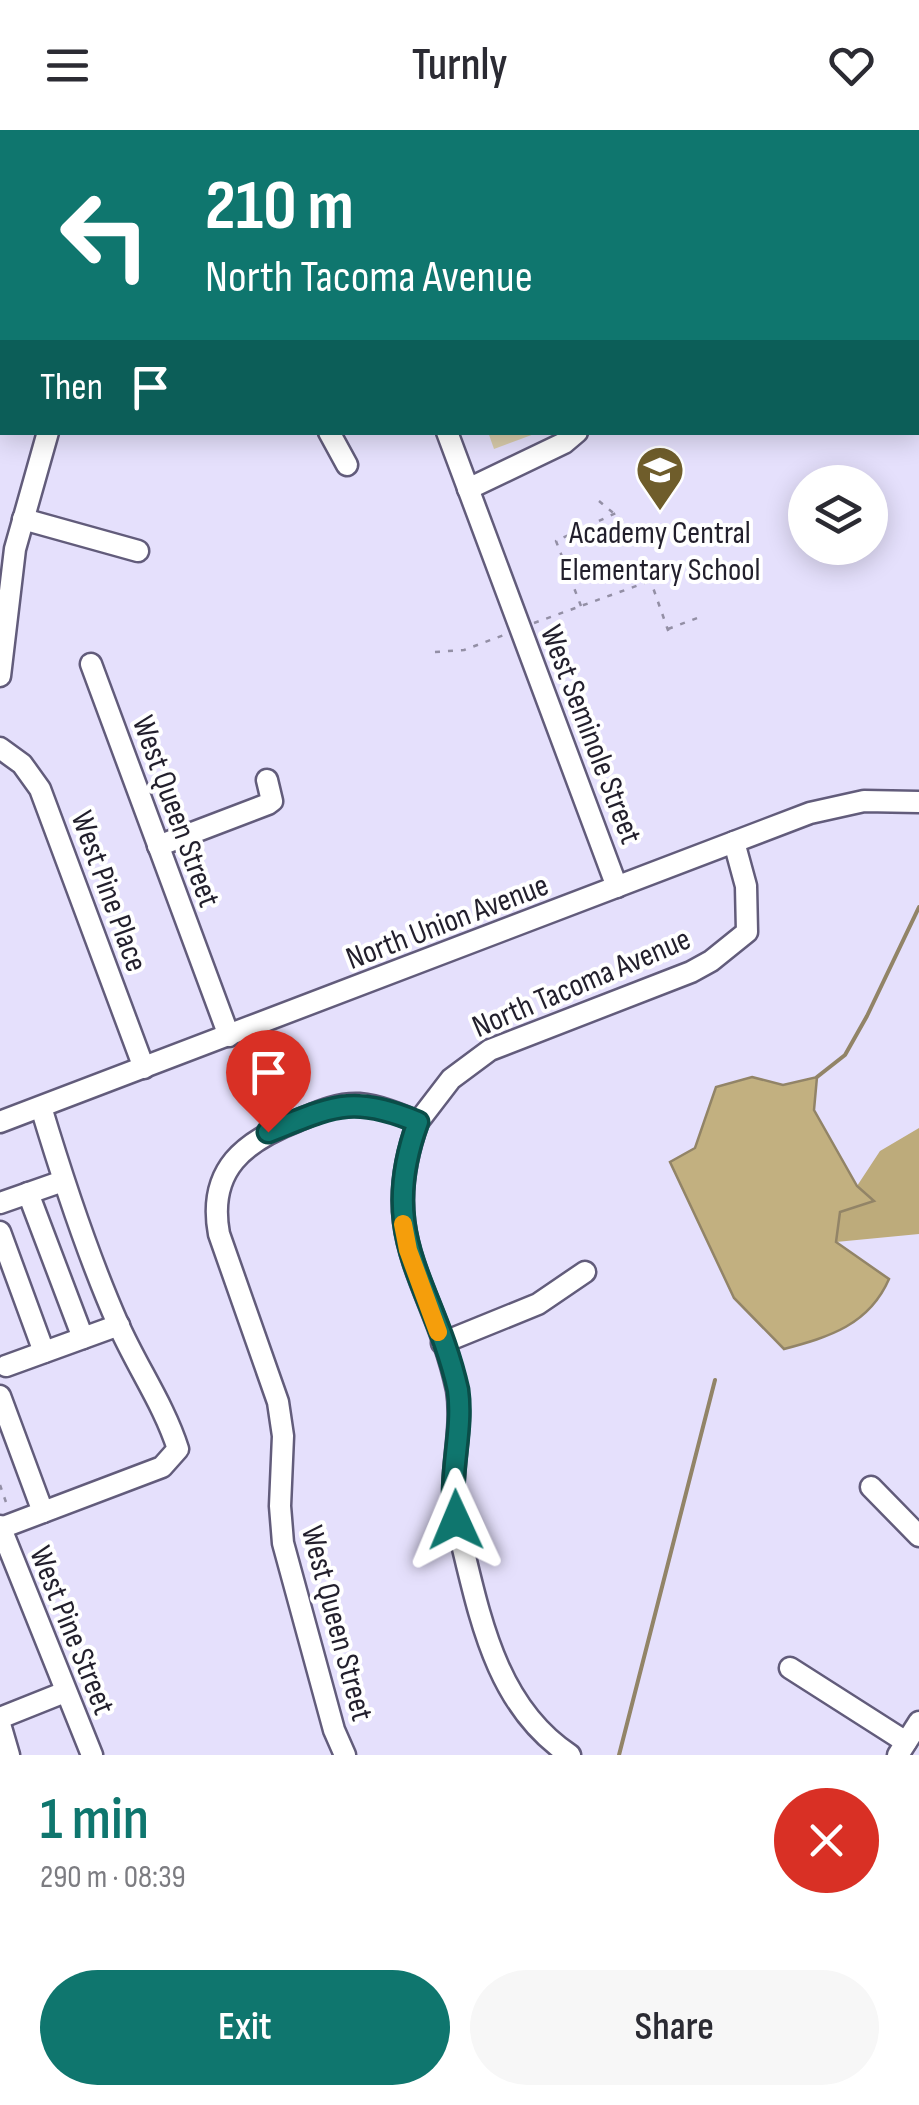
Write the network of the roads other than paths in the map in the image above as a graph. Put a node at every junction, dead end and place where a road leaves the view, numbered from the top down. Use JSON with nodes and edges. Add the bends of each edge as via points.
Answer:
{"nodes":[{"id":1,"x":47,"y":435,"type":"edge"},
{"id":2,"x":330,"y":435,"type":"edge"},
{"id":3,"x":448,"y":435,"type":"edge"},
{"id":4,"x":573,"y":435,"type":"edge"},
{"id":5,"x":347,"y":465,"type":"dead end"},
{"id":6,"x":468,"y":488,"type":"junction"},
{"id":7,"x":23,"y":519,"type":"junction"},
{"id":8,"x":138,"y":552,"type":"dead end"},
{"id":9,"x":90,"y":664,"type":"dead end"},
{"id":10,"x":0,"y":676,"type":"edge"},
{"id":11,"x":0,"y":748,"type":"edge"},
{"id":12,"x":267,"y":780,"type":"dead end"},
{"id":13,"x":919,"y":802,"type":"edge"},
{"id":14,"x":734,"y":842,"type":"junction"},
{"id":15,"x":158,"y":846,"type":"junction"},
{"id":16,"x":618,"y":888,"type":"junction"},
{"id":17,"x":229,"y":1036,"type":"junction"},
{"id":18,"x":144,"y":1068,"type":"junction"},
{"id":19,"x":41,"y":1107,"type":"junction"},
{"id":20,"x":0,"y":1122,"type":"edge"},
{"id":21,"x":418,"y":1122,"type":"junction"},
{"id":22,"x":63,"y":1180,"type":"junction"},
{"id":23,"x":28,"y":1193,"type":"junction"},
{"id":24,"x":0,"y":1203,"type":"edge"},
{"id":25,"x":0,"y":1232,"type":"edge"},
{"id":26,"x":585,"y":1272,"type":"dead end"},
{"id":27,"x":119,"y":1325,"type":"junction"},
{"id":28,"x":83,"y":1338,"type":"junction"},
{"id":29,"x":442,"y":1343,"type":"junction"},
{"id":30,"x":44,"y":1352,"type":"junction"},
{"id":31,"x":2,"y":1361,"type":"edge"},
{"id":32,"x":0,"y":1396,"type":"edge"},
{"id":33,"x":871,"y":1487,"type":"dead end"},
{"id":34,"x":42,"y":1512,"type":"junction"},
{"id":35,"x":0,"y":1527,"type":"edge"},
{"id":36,"x":919,"y":1536,"type":"edge"},
{"id":37,"x":790,"y":1668,"type":"dead end"},
{"id":38,"x":65,"y":1692,"type":"junction"},
{"id":39,"x":0,"y":1720,"type":"edge"},
{"id":40,"x":919,"y":1722,"type":"edge"},
{"id":41,"x":902,"y":1749,"type":"edge"},
{"id":42,"x":555,"y":1751,"type":"edge"},
{"id":43,"x":9,"y":1755,"type":"edge"},
{"id":44,"x":92,"y":1755,"type":"edge"},
{"id":45,"x":344,"y":1755,"type":"edge"}],
"edges":[{"from":1,"to":7,"type":"street"},
{"from":2,"to":5,"type":"street"},
{"from":3,"to":6,"type":"street","name":"West Seminole Street"},
{"from":4,"to":6,"type":"street"},
{"from":6,"to":16,"type":"street","name":"West Seminole Street"},
{"from":7,"to":8,"type":"street"},
{"from":7,"to":10,"type":"street"},
{"from":9,"to":15,"type":"street","name":"West Queen Street"},
{"from":11,"to":18,"type":"street","name":"West Pine Place","via":[[40,789]]},
{"from":12,"to":15,"type":"street","via":[[268,804]]},
{"from":13,"to":14,"type":"street","name":"North Union Avenue","via":[[845,803]]},
{"from":14,"to":16,"type":"street","name":"North Union Avenue"},
{"from":14,"to":21,"type":"street","name":"North Tacoma Avenue","via":[[746,886],[747,932],[691,972],[490,1050],[451,1079]]},
{"from":15,"to":17,"type":"street","name":"West Queen Street"},
{"from":16,"to":17,"type":"street","name":"North Union Avenue"},
{"from":17,"to":18,"type":"street","name":"North Union Avenue"},
{"from":18,"to":19,"type":"street","name":"North Union Avenue"},
{"from":19,"to":20,"type":"street","name":"North Union Avenue"},
{"from":19,"to":22,"type":"street"},
{"from":21,"to":29,"type":"street","via":[[403,1171],[402,1215]]},
{"from":21,"to":45,"type":"street","name":"West Queen Street","via":[[372,1106],[336,1106],[248,1144],[218,1196],[217,1225],[278,1402],[283,1543]]},
{"from":22,"to":23,"type":"street"},
{"from":22,"to":27,"type":"street"},
{"from":23,"to":24,"type":"street"},
{"from":23,"to":28,"type":"street"},
{"from":25,"to":30,"type":"street"},
{"from":26,"to":29,"type":"street","via":[[527,1310]]},
{"from":27,"to":28,"type":"street"},
{"from":27,"to":34,"type":"street","via":[[178,1450],[162,1467]]},
{"from":28,"to":30,"type":"street"},
{"from":29,"to":42,"type":"street","via":[[459,1402],[454,1510],[491,1650],[505,1684]]},
{"from":30,"to":31,"type":"street"},
{"from":32,"to":34,"type":"street"},
{"from":33,"to":36,"type":"street"},
{"from":34,"to":35,"type":"street"},
{"from":35,"to":38,"type":"street","name":"West Pine Street"},
{"from":37,"to":41,"type":"street"},
{"from":38,"to":39,"type":"street"},
{"from":38,"to":44,"type":"street","name":"West Pine Street"},
{"from":39,"to":43,"type":"street"},
{"from":40,"to":41,"type":"street"}]}
